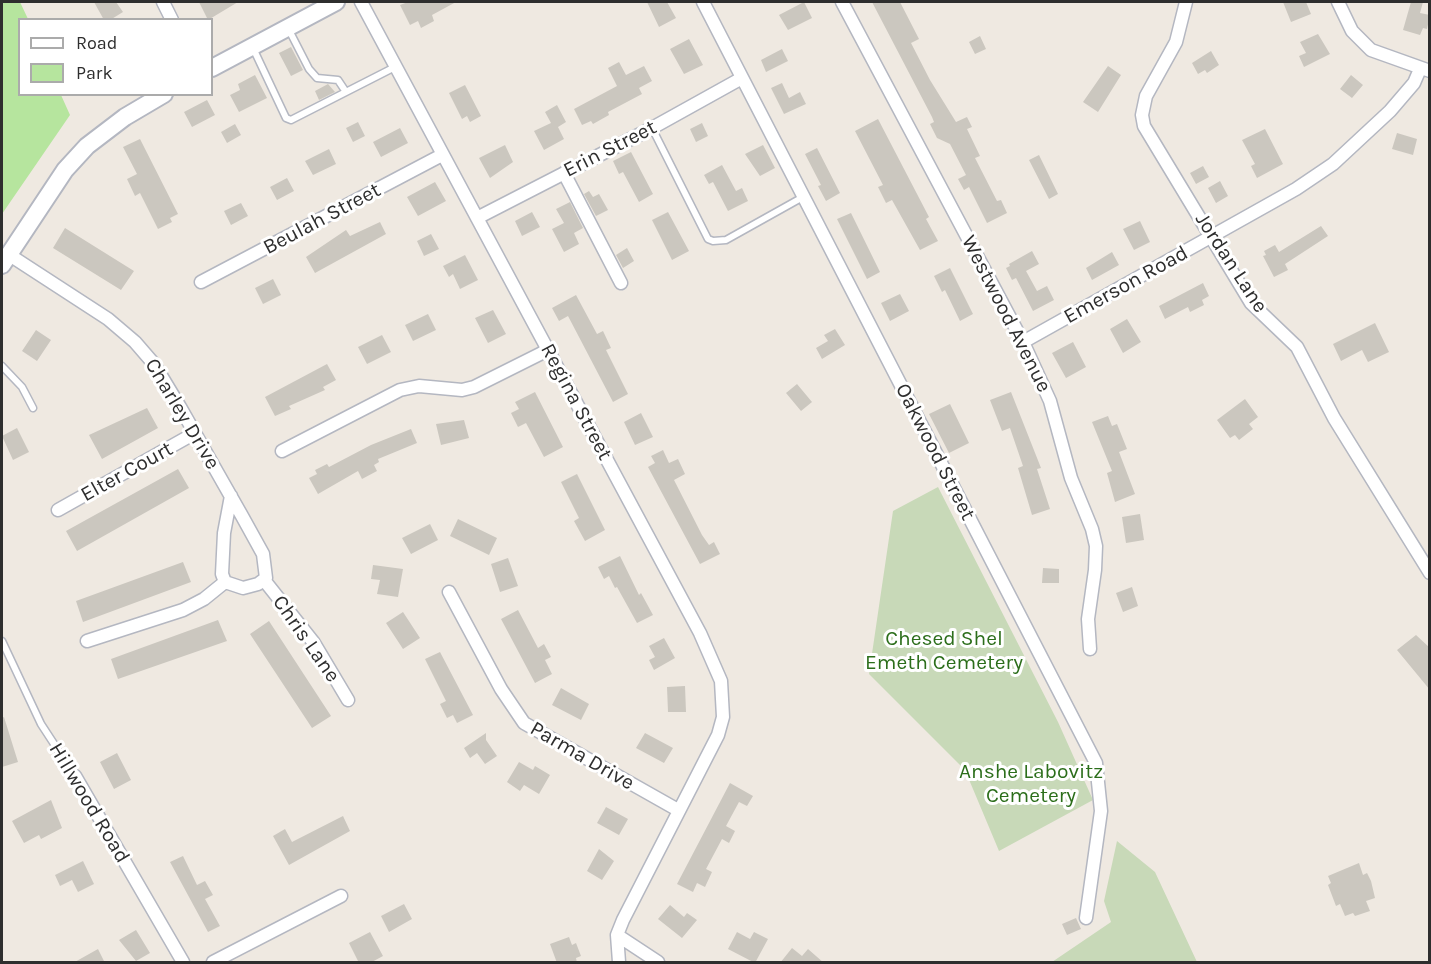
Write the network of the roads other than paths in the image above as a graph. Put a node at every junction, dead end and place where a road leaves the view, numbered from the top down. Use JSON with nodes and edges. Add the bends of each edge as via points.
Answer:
{"nodes":[{"id":1,"x":164,"y":2,"type":"edge"},
{"id":2,"x":336,"y":2,"type":"edge"},
{"id":3,"x":362,"y":2,"type":"edge"},
{"id":4,"x":703,"y":2,"type":"edge"},
{"id":5,"x":842,"y":2,"type":"edge"},
{"id":6,"x":1186,"y":2,"type":"edge"},
{"id":7,"x":1338,"y":2,"type":"edge"},
{"id":8,"x":171,"y":18,"type":"edge"},
{"id":9,"x":287,"y":28,"type":"junction"},
{"id":10,"x":252,"y":46,"type":"junction"},
{"id":11,"x":213,"y":67,"type":"edge"},
{"id":12,"x":395,"y":68,"type":"junction"},
{"id":13,"x":1425,"y":70,"type":"edge"},
{"id":14,"x":742,"y":78,"type":"junction"},
{"id":15,"x":346,"y":92,"type":"junction"},
{"id":16,"x":161,"y":96,"type":"edge"},
{"id":17,"x":652,"y":128,"type":"junction"},
{"id":18,"x":442,"y":155,"type":"junction"},
{"id":19,"x":564,"y":173,"type":"junction"},
{"id":20,"x":803,"y":197,"type":"junction"},
{"id":21,"x":477,"y":218,"type":"junction"},
{"id":22,"x":1213,"y":237,"type":"junction"},
{"id":23,"x":5,"y":260,"type":"edge"},
{"id":24,"x":201,"y":282,"type":"dead end"},
{"id":25,"x":621,"y":283,"type":"dead end"},
{"id":26,"x":1023,"y":342,"type":"junction"},
{"id":27,"x":548,"y":350,"type":"junction"},
{"id":28,"x":2,"y":366,"type":"edge"},
{"id":29,"x":33,"y":408,"type":"dead end"},
{"id":30,"x":195,"y":433,"type":"junction"},
{"id":31,"x":282,"y":451,"type":"dead end"},
{"id":32,"x":231,"y":496,"type":"junction"},
{"id":33,"x":58,"y":510,"type":"dead end"},
{"id":34,"x":1430,"y":573,"type":"edge"},
{"id":35,"x":264,"y":580,"type":"junction"},
{"id":36,"x":225,"y":582,"type":"junction"},
{"id":37,"x":449,"y":591,"type":"dead end"},
{"id":38,"x":2,"y":641,"type":"edge"},
{"id":39,"x":87,"y":641,"type":"dead end"},
{"id":40,"x":1090,"y":649,"type":"dead end"},
{"id":41,"x":348,"y":700,"type":"dead end"},
{"id":42,"x":75,"y":776,"type":"joint"},
{"id":43,"x":678,"y":810,"type":"junction"},
{"id":44,"x":341,"y":896,"type":"dead end"},
{"id":45,"x":1086,"y":918,"type":"dead end"},
{"id":46,"x":617,"y":935,"type":"junction"},
{"id":47,"x":183,"y":963,"type":"edge"},
{"id":48,"x":213,"y":963,"type":"edge"},
{"id":49,"x":619,"y":963,"type":"edge"},
{"id":50,"x":658,"y":963,"type":"edge"}],
"edges":[{"from":1,"to":8,"type":"street"},
{"from":2,"to":9,"type":"street"},
{"from":3,"to":12,"type":"street","name":"Regina Street"},
{"from":4,"to":14,"type":"street","name":"Oakwood Street"},
{"from":5,"to":26,"type":"street","name":"Westwood Avenue"},
{"from":6,"to":22,"type":"street","name":"Jordan Lane","via":[[1176,42],[1146,96],[1142,115],[1149,139]]},
{"from":7,"to":13,"type":"street","via":[[1362,42],[1387,57]]},
{"from":9,"to":10,"type":"street"},
{"from":9,"to":15,"type":"lane","via":[[317,78],[338,80]]},
{"from":10,"to":11,"type":"street"},
{"from":10,"to":15,"type":"lane","via":[[286,118],[291,120]]},
{"from":12,"to":15,"type":"lane"},
{"from":12,"to":18,"type":"street","name":"Regina Street"},
{"from":13,"to":22,"type":"street","name":"Emerson Road","via":[[1390,111],[1333,164]]},
{"from":14,"to":17,"type":"street","name":"Erin Street"},
{"from":14,"to":20,"type":"street","name":"Oakwood Street"},
{"from":16,"to":23,"type":"street","via":[[87,146],[65,170]]},
{"from":17,"to":19,"type":"street","name":"Erin Street"},
{"from":17,"to":20,"type":"lane","via":[[708,239],[726,240]]},
{"from":18,"to":21,"type":"street","name":"Regina Street"},
{"from":18,"to":24,"type":"street","name":"Beulah Street"},
{"from":19,"to":21,"type":"street","name":"Erin Street"},
{"from":19,"to":25,"type":"street"},
{"from":20,"to":45,"type":"street","name":"Oakwood Street","via":[[1096,763],[1101,812]]},
{"from":21,"to":27,"type":"street","name":"Regina Street"},
{"from":22,"to":26,"type":"street","name":"Emerson Road"},
{"from":22,"to":34,"type":"street","name":"Jordan Lane","via":[[1251,303],[1297,347],[1334,418]]},
{"from":23,"to":30,"type":"street","name":"Charley Drive","via":[[108,319],[135,342],[154,364]]},
{"from":26,"to":40,"type":"street","name":"Westwood Avenue","via":[[1050,401],[1071,478],[1092,529],[1096,554],[1088,619]]},
{"from":27,"to":31,"type":"street","via":[[474,387],[462,390],[419,386],[400,390]]},
{"from":27,"to":43,"type":"street","name":"Regina Street","via":[[700,633],[721,681],[723,717],[718,735]]},
{"from":28,"to":29,"type":"lane","via":[[22,387]]},
{"from":30,"to":32,"type":"street","name":"Charley Drive"},
{"from":30,"to":33,"type":"street","name":"Elter Court"},
{"from":32,"to":35,"type":"street","name":"Charley Drive","via":[[263,554]]},
{"from":32,"to":36,"type":"street","via":[[222,548]]},
{"from":35,"to":36,"type":"street","via":[[243,588]]},
{"from":35,"to":41,"type":"street","name":"Chris Lane","via":[[314,643]]},
{"from":36,"to":39,"type":"street","via":[[183,609]]},
{"from":37,"to":43,"type":"street","name":"Parma Drive","via":[[501,690],[524,723]]},
{"from":38,"to":42,"type":"lane","name":"Hillwood Road","via":[[41,724]]},
{"from":42,"to":47,"type":"street","name":"Hillwood Road"},
{"from":43,"to":46,"type":"street","name":"Regina Street"},
{"from":44,"to":48,"type":"street"},
{"from":46,"to":49,"type":"street"},
{"from":46,"to":50,"type":"street"}]}
